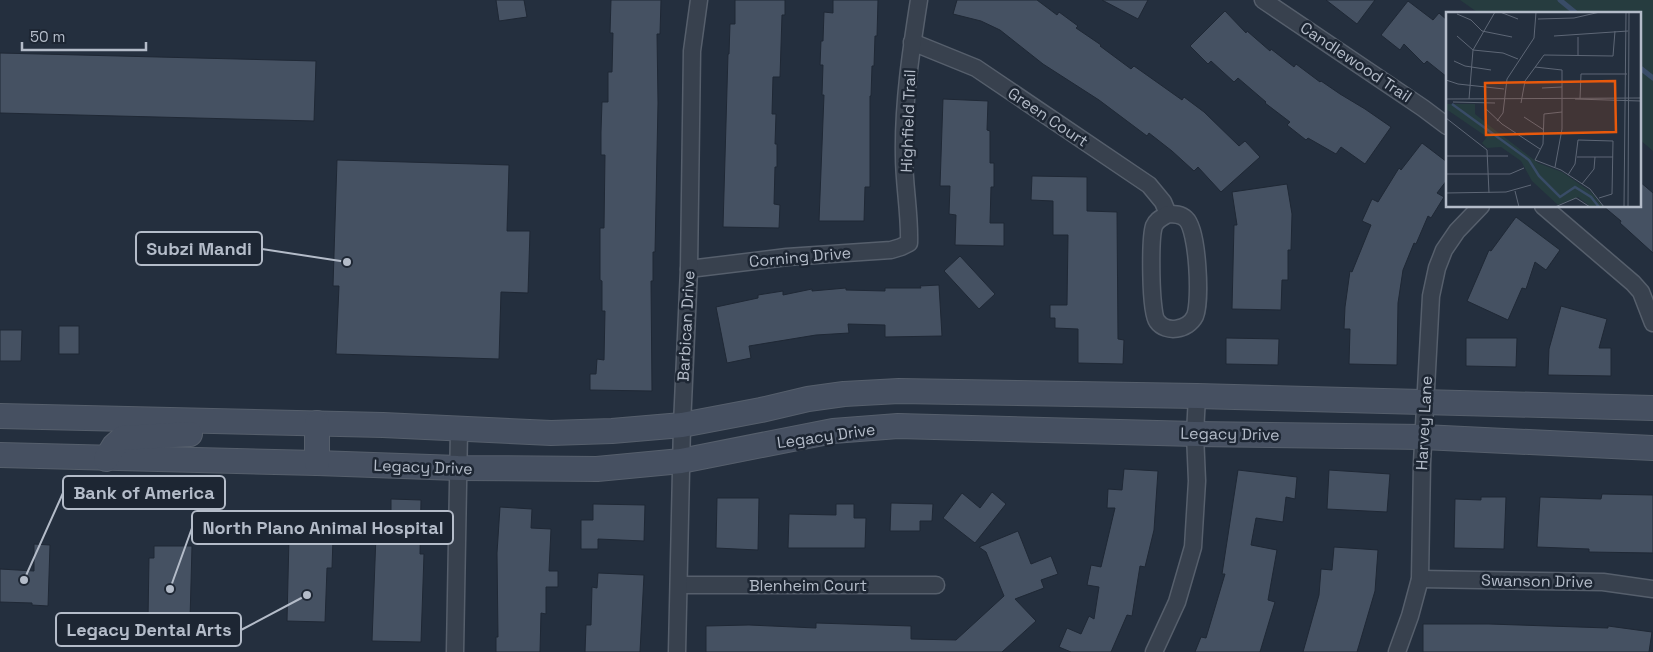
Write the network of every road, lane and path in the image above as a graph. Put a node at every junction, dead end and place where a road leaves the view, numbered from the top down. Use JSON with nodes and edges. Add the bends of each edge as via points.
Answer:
{"nodes":[{"id":1,"x":699,"y":0,"type":"edge"},
{"id":2,"x":919,"y":0,"type":"edge"},
{"id":3,"x":1264,"y":0,"type":"edge"},
{"id":4,"x":912,"y":42,"type":"junction"},
{"id":5,"x":1446,"y":125,"type":"edge"},
{"id":6,"x":1479,"y":208,"type":"edge"},
{"id":7,"x":1545,"y":208,"type":"edge"},
{"id":8,"x":1168,"y":214,"type":"junction"},
{"id":9,"x":909,"y":243,"type":"joint"},
{"id":10,"x":689,"y":269,"type":"junction"},
{"id":11,"x":1653,"y":323,"type":"edge"},
{"id":12,"x":1197,"y":396,"type":"junction"},
{"id":13,"x":1425,"y":402,"type":"junction"},
{"id":14,"x":1653,"y":408,"type":"edge"},
{"id":15,"x":0,"y":416,"type":"edge"},
{"id":16,"x":204,"y":421,"type":"junction"},
{"id":17,"x":317,"y":423,"type":"junction"},
{"id":18,"x":682,"y":425,"type":"junction"},
{"id":19,"x":459,"y":430,"type":"junction"},
{"id":20,"x":1195,"y":434,"type":"junction"},
{"id":21,"x":1423,"y":437,"type":"junction"},
{"id":22,"x":1653,"y":448,"type":"edge"},
{"id":23,"x":0,"y":455,"type":"edge"},
{"id":24,"x":106,"y":459,"type":"junction"},
{"id":25,"x":681,"y":461,"type":"junction"},
{"id":26,"x":317,"y":463,"type":"junction"},
{"id":27,"x":458,"y":468,"type":"junction"},
{"id":28,"x":1420,"y":579,"type":"junction"},
{"id":29,"x":679,"y":585,"type":"junction"},
{"id":30,"x":936,"y":585,"type":"dead end"},
{"id":31,"x":1653,"y":589,"type":"edge"},
{"id":32,"x":455,"y":652,"type":"edge"},
{"id":33,"x":677,"y":652,"type":"edge"},
{"id":34,"x":1154,"y":652,"type":"edge"},
{"id":35,"x":1397,"y":652,"type":"edge"}],
"edges":[{"from":1,"to":10,"type":"street","name":"Barbican Drive","via":[[692,51]]},
{"from":2,"to":4,"type":"street","name":"Highfield Trail"},
{"from":3,"to":5,"type":"street","name":"Candlewood Trail"},
{"from":4,"to":8,"type":"street","name":"Green Court","via":[[976,68],[1149,186],[1163,202]]},
{"from":4,"to":9,"type":"street","name":"Highfield Trail","via":[[904,155]]},
{"from":6,"to":13,"type":"street","name":"Harvey Lane","via":[[1444,250],[1438,268],[1431,296]]},
{"from":7,"to":11,"type":"street","via":[[1633,283],[1641,292]]},
{"from":8,"to":8,"type":"street","via":[[1157,220],[1154,228],[1151,279],[1155,320],[1162,327],[1173,330],[1194,318],[1198,265],[1193,229],[1179,214]]},
{"from":9,"to":10,"type":"street","name":"Corning Drive","via":[[891,250],[787,257]]},
{"from":10,"to":18,"type":"street","name":"Barbican Drive"},
{"from":12,"to":13,"type":"main road"},
{"from":12,"to":18,"type":"main road","via":[[890,391],[808,399]]},
{"from":12,"to":20,"type":"street"},
{"from":13,"to":14,"type":"main road"},
{"from":13,"to":21,"type":"street","name":"Harvey Lane"},
{"from":15,"to":16,"type":"main road"},
{"from":16,"to":17,"type":"main road"},
{"from":16,"to":24,"type":"main road","via":[[191,434],[123,438]]},
{"from":17,"to":19,"type":"main road"},
{"from":17,"to":26,"type":"main road"},
{"from":18,"to":19,"type":"main road","via":[[551,433]]},
{"from":18,"to":25,"type":"street","name":"Barbican Drive"},
{"from":19,"to":27,"type":"street"},
{"from":20,"to":21,"type":"main road","name":"Legacy Drive"},
{"from":20,"to":25,"type":"main road","name":"Legacy Drive","via":[[898,426],[833,431]]},
{"from":20,"to":34,"type":"street","via":[[1197,481],[1193,547],[1177,602]]},
{"from":21,"to":22,"type":"main road","name":"Legacy Drive"},
{"from":21,"to":28,"type":"street","name":"Harvey Lane"},
{"from":23,"to":24,"type":"main road","name":"Legacy Drive"},
{"from":24,"to":26,"type":"main road","name":"Legacy Drive"},
{"from":25,"to":27,"type":"main road","name":"Legacy Drive","via":[[597,469]]},
{"from":25,"to":29,"type":"street","name":"Barbican Drive"},
{"from":26,"to":27,"type":"main road","name":"Legacy Drive"},
{"from":27,"to":32,"type":"street"},
{"from":28,"to":31,"type":"street","name":"Swanson Drive","via":[[1603,582]]},
{"from":28,"to":35,"type":"street","name":"Harvey Lane"},
{"from":29,"to":30,"type":"street","name":"Blenheim Court"},
{"from":29,"to":33,"type":"street","name":"Barbican Drive"}]}
